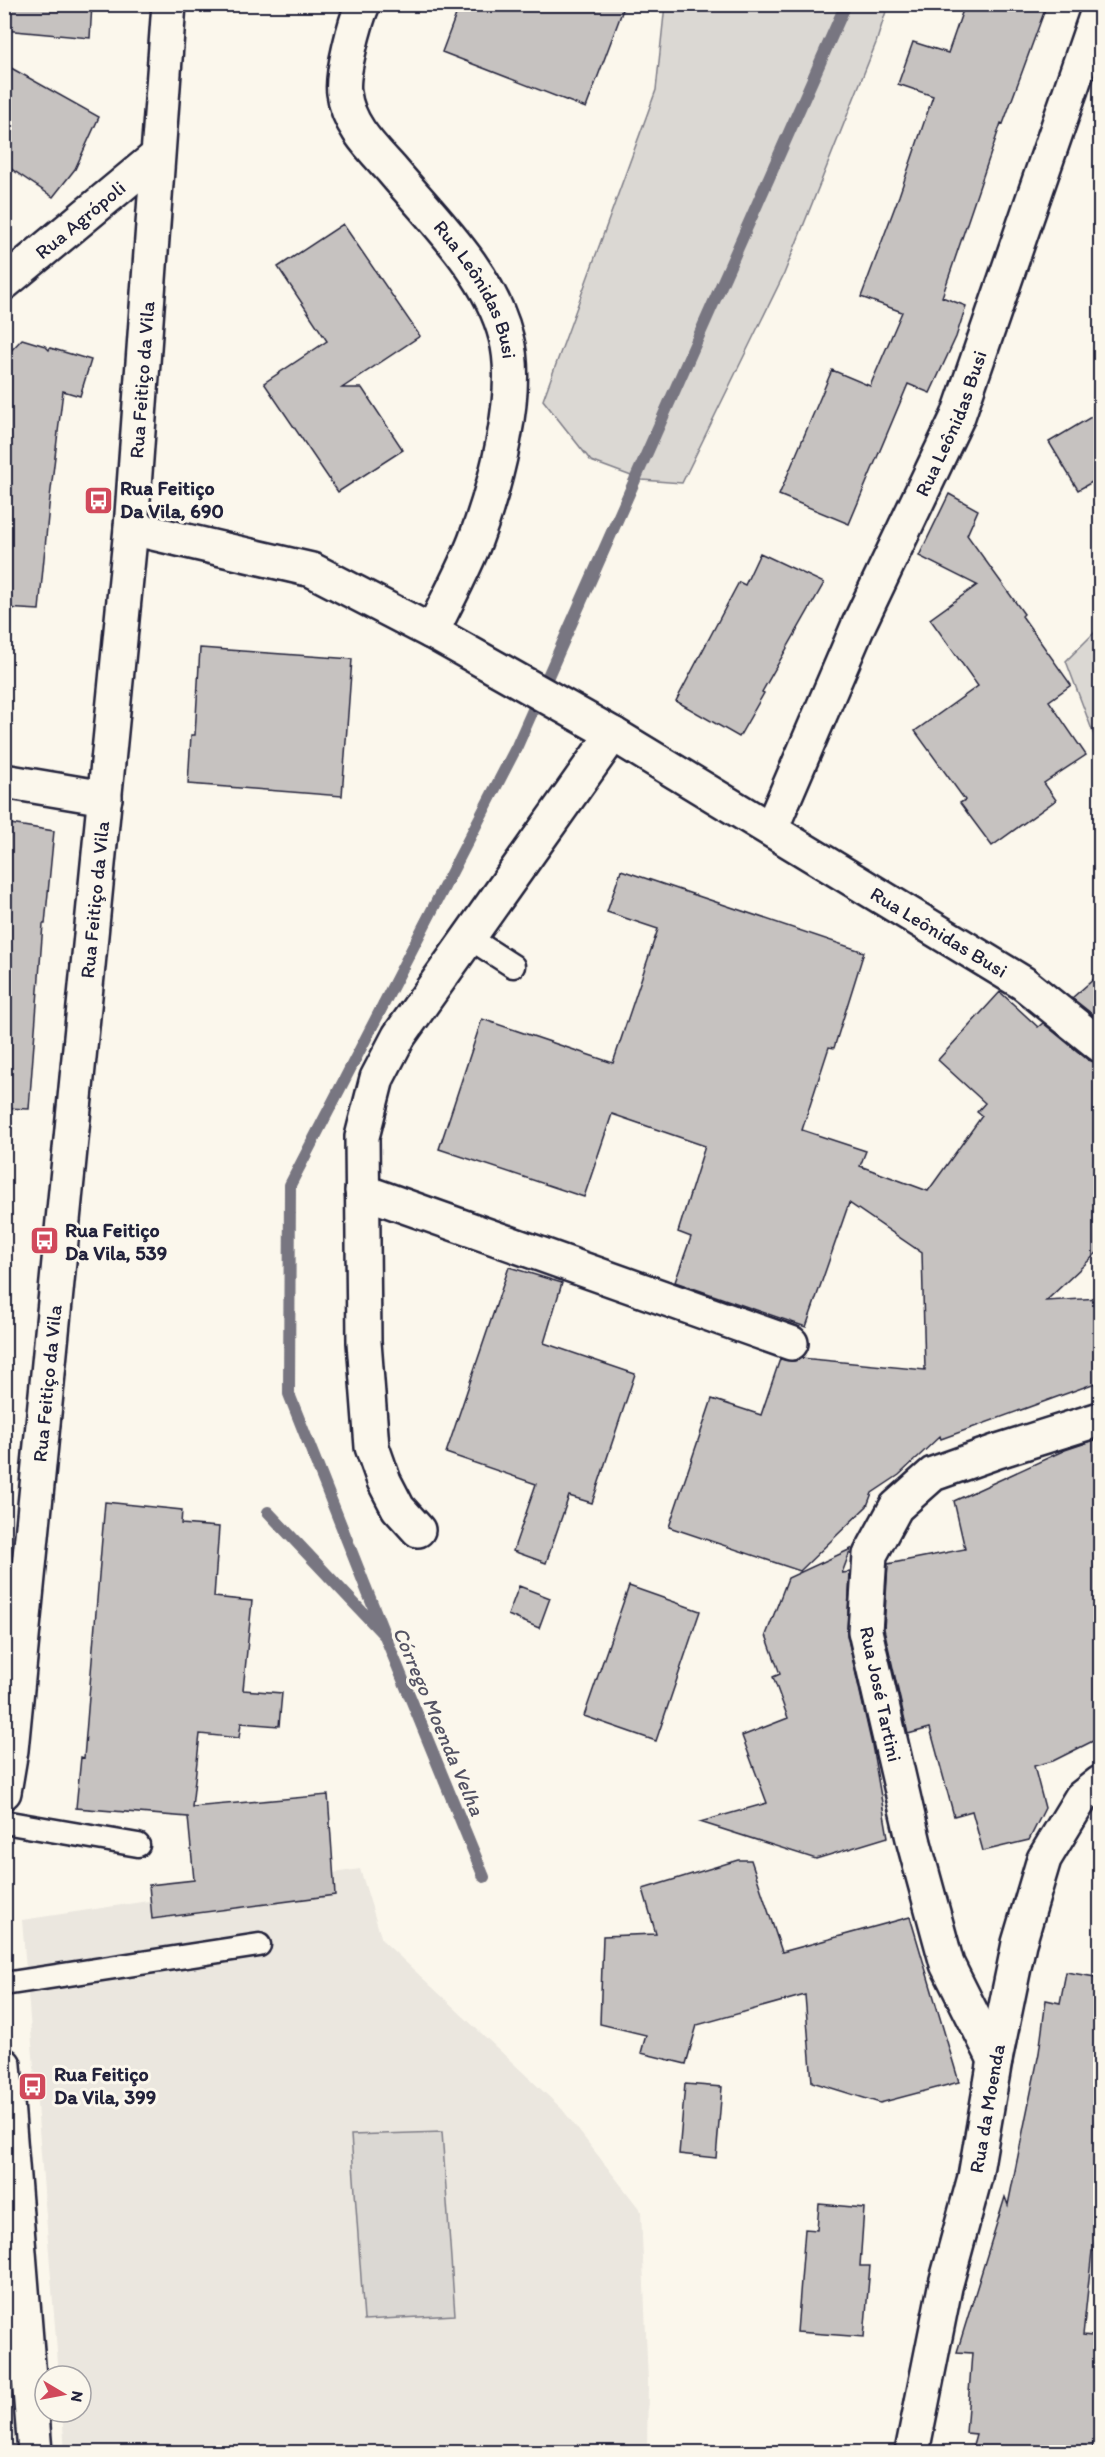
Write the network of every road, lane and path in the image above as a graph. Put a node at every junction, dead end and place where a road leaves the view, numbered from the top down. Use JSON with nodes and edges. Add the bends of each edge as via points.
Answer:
{"nodes":[{"id":1,"x":169,"y":4,"type":"edge"},
{"id":2,"x":363,"y":4,"type":"edge"},
{"id":3,"x":1101,"y":5,"type":"edge"},
{"id":4,"x":157,"y":156,"type":"junction"},
{"id":5,"x":4,"y":283,"type":"edge"},
{"id":6,"x":131,"y":528,"type":"junction"},
{"id":7,"x":432,"y":632,"type":"junction"},
{"id":8,"x":613,"y":734,"type":"junction"},
{"id":9,"x":4,"y":781,"type":"edge"},
{"id":10,"x":105,"y":798,"type":"junction"},
{"id":11,"x":771,"y":829,"type":"junction"},
{"id":12,"x":468,"y":937,"type":"junction"},
{"id":13,"x":513,"y":966,"type":"dead end"},
{"id":14,"x":1101,"y":1045,"type":"edge"},
{"id":15,"x":362,"y":1191,"type":"junction"},
{"id":16,"x":790,"y":1343,"type":"dead end"},
{"id":17,"x":1101,"y":1419,"type":"edge"},
{"id":18,"x":418,"y":1530,"type":"dead end"},
{"id":19,"x":1101,"y":1783,"type":"edge"},
{"id":20,"x":4,"y":1792,"type":"edge"},
{"id":21,"x":4,"y":1822,"type":"edge"},
{"id":22,"x":138,"y":1845,"type":"dead end"},
{"id":23,"x":259,"y":1945,"type":"dead end"},
{"id":24,"x":4,"y":1984,"type":"edge"},
{"id":25,"x":995,"y":2060,"type":"junction"},
{"id":26,"x":4,"y":2065,"type":"edge"},
{"id":27,"x":35,"y":2452,"type":"edge"},
{"id":28,"x":912,"y":2452,"type":"edge"}],
"edges":[{"from":1,"to":4,"type":"street","name":"Rua Feitiço da Vila"},
{"from":2,"to":7,"type":"street","name":"Rua Leônidas Busi","via":[[343,93],[356,129],[464,255],[490,298],[507,337],[510,379],[504,444],[475,542]]},
{"from":3,"to":11,"type":"street","name":"Rua Leônidas Busi","via":[[958,416],[859,624]]},
{"from":4,"to":5,"type":"street","name":"Rua Agrópoli"},
{"from":4,"to":6,"type":"street","name":"Rua Feitiço da Vila"},
{"from":6,"to":7,"type":"street","name":"Rua Leônidas Busi","via":[[312,570]]},
{"from":6,"to":10,"type":"street","name":"Rua Feitiço da Vila"},
{"from":7,"to":8,"type":"street","name":"Rua Leônidas Busi"},
{"from":8,"to":11,"type":"street","name":"Rua Leônidas Busi"},
{"from":8,"to":12,"type":"street"},
{"from":9,"to":10,"type":"street"},
{"from":10,"to":20,"type":"street","name":"Rua Feitiço da Vila"},
{"from":11,"to":14,"type":"street","name":"Rua Leônidas Busi","via":[[1023,983]]},
{"from":12,"to":13,"type":"lane"},
{"from":12,"to":15,"type":"street","via":[[399,1036],[376,1078],[362,1137]]},
{"from":15,"to":16,"type":"street"},
{"from":15,"to":18,"type":"street","via":[[364,1342],[372,1447],[398,1508]]},
{"from":17,"to":25,"type":"street","name":"Rua José Tartini","via":[[933,1474],[896,1507],[870,1554],[865,1630],[914,1843],[947,1964]]},
{"from":19,"to":25,"type":"street","name":"Rua da Moenda","via":[[1081,1798],[1044,1859],[1019,1943]]},
{"from":21,"to":22,"type":"lane"},
{"from":23,"to":24,"type":"lane"},
{"from":25,"to":28,"type":"street","name":"Rua da Moenda","via":[[975,2177],[945,2286]]},
{"from":26,"to":27,"type":"street"}]}
